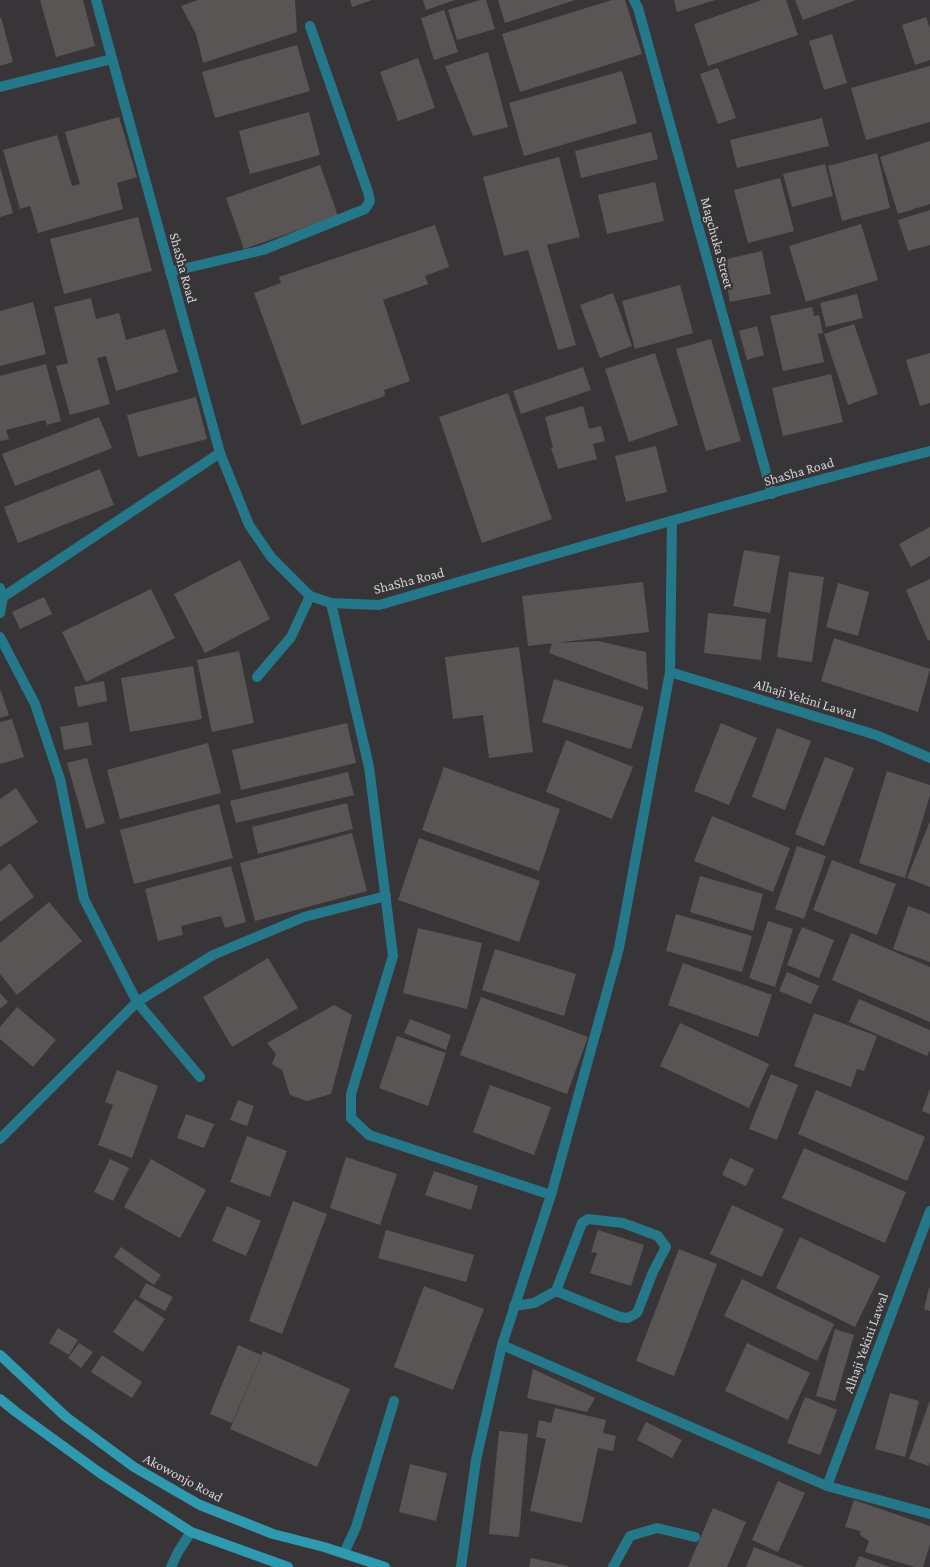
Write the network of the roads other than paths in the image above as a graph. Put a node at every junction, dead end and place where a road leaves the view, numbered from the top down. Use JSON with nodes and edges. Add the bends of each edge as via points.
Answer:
{"nodes":[{"id":1,"x":96,"y":0,"type":"edge"},
{"id":2,"x":634,"y":0,"type":"edge"},
{"id":3,"x":310,"y":26,"type":"dead end"},
{"id":4,"x":112,"y":59,"type":"junction"},
{"id":5,"x":0,"y":87,"type":"edge"},
{"id":6,"x":170,"y":272,"type":"junction"},
{"id":7,"x":930,"y":451,"type":"edge"},
{"id":8,"x":220,"y":453,"type":"junction"},
{"id":9,"x":772,"y":494,"type":"junction"},
{"id":10,"x":672,"y":521,"type":"junction"},
{"id":11,"x":1,"y":593,"type":"edge"},
{"id":12,"x":310,"y":596,"type":"junction"},
{"id":13,"x":331,"y":603,"type":"junction"},
{"id":14,"x":0,"y":613,"type":"edge"},
{"id":15,"x":0,"y":637,"type":"edge"},
{"id":16,"x":670,"y":672,"type":"junction"},
{"id":17,"x":258,"y":677,"type":"dead end"},
{"id":18,"x":930,"y":758,"type":"edge"},
{"id":19,"x":386,"y":896,"type":"junction"},
{"id":20,"x":137,"y":1002,"type":"junction"},
{"id":21,"x":200,"y":1077,"type":"dead end"},
{"id":22,"x":0,"y":1139,"type":"edge"},
{"id":23,"x":551,"y":1195,"type":"junction"},
{"id":24,"x":930,"y":1211,"type":"edge"},
{"id":25,"x":556,"y":1291,"type":"junction"},
{"id":26,"x":514,"y":1306,"type":"junction"},
{"id":27,"x":502,"y":1345,"type":"junction"},
{"id":28,"x":0,"y":1355,"type":"edge"},
{"id":29,"x":0,"y":1399,"type":"edge"},
{"id":30,"x":394,"y":1401,"type":"dead end"},
{"id":31,"x":827,"y":1486,"type":"junction"},
{"id":32,"x":930,"y":1514,"type":"edge"},
{"id":33,"x":191,"y":1532,"type":"junction"},
{"id":34,"x":695,"y":1537,"type":"dead end"},
{"id":35,"x":344,"y":1553,"type":"junction"},
{"id":36,"x":171,"y":1567,"type":"edge"},
{"id":37,"x":288,"y":1567,"type":"edge"},
{"id":38,"x":385,"y":1567,"type":"edge"},
{"id":39,"x":461,"y":1567,"type":"edge"},
{"id":40,"x":613,"y":1567,"type":"edge"}],
"edges":[{"from":1,"to":4,"type":"street","name":"ShaSha Road"},
{"from":2,"to":9,"type":"street","name":"Magchuka Street"},
{"from":3,"to":6,"type":"street","via":[[370,201],[365,209],[263,250]]},
{"from":4,"to":5,"type":"street"},
{"from":4,"to":6,"type":"street","name":"ShaSha Road"},
{"from":6,"to":8,"type":"street","name":"ShaSha Road"},
{"from":7,"to":9,"type":"street","name":"ShaSha Road"},
{"from":8,"to":11,"type":"street"},
{"from":8,"to":12,"type":"street","name":"ShaSha Road","via":[[249,525],[271,558]]},
{"from":9,"to":10,"type":"street","name":"ShaSha Road"},
{"from":10,"to":13,"type":"street","name":"ShaSha Road","via":[[379,605]]},
{"from":10,"to":16,"type":"street"},
{"from":11,"to":14,"type":"street"},
{"from":12,"to":13,"type":"street","name":"ShaSha Road"},
{"from":12,"to":17,"type":"street","via":[[291,637]]},
{"from":13,"to":19,"type":"street","via":[[369,767]]},
{"from":15,"to":20,"type":"street","via":[[35,704],[60,780],[84,899]]},
{"from":16,"to":18,"type":"street","name":"Alhaji Yekini Lawal","via":[[876,735]]},
{"from":16,"to":23,"type":"street","via":[[619,948]]},
{"from":19,"to":20,"type":"street","via":[[304,917],[213,955]]},
{"from":19,"to":23,"type":"street","via":[[393,956],[351,1094],[351,1118],[370,1135]]},
{"from":20,"to":21,"type":"street"},
{"from":20,"to":22,"type":"street"},
{"from":23,"to":26,"type":"street"},
{"from":24,"to":31,"type":"street","name":"Alhaji Yekini Lawal"},
{"from":25,"to":25,"type":"street","via":[[582,1223],[588,1219],[623,1223],[658,1236],[666,1247],[637,1312],[628,1318]]},
{"from":25,"to":26,"type":"street","via":[[534,1304]]},
{"from":26,"to":27,"type":"street"},
{"from":27,"to":31,"type":"street"},
{"from":27,"to":39,"type":"street","via":[[476,1460]]},
{"from":28,"to":35,"type":"main road","name":"Akowonjo Road","via":[[66,1417],[134,1468],[200,1505],[273,1534]]},
{"from":29,"to":33,"type":"main road","via":[[100,1473]]},
{"from":30,"to":35,"type":"street","via":[[356,1527]]},
{"from":31,"to":32,"type":"street"},
{"from":33,"to":36,"type":"street"},
{"from":33,"to":37,"type":"main road"},
{"from":34,"to":40,"type":"street","via":[[657,1528],[630,1536]]},
{"from":35,"to":38,"type":"main road","name":"Akowonjo Road"}]}
